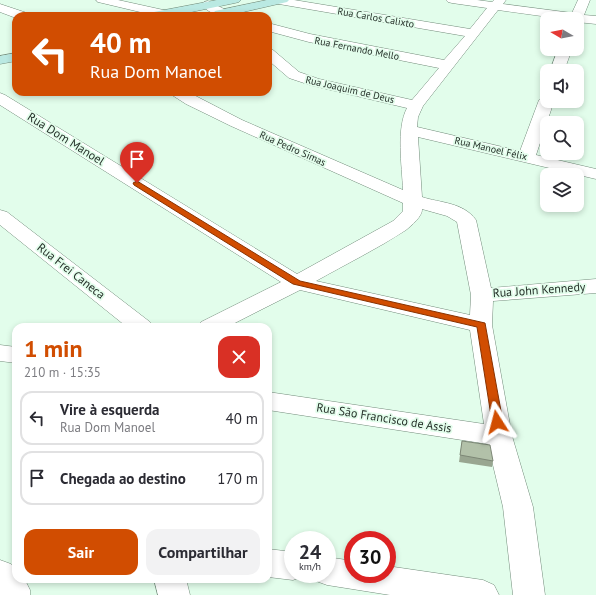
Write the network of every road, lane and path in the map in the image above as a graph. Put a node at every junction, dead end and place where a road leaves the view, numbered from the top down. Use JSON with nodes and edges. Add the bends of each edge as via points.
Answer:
{"nodes":[{"id":1,"x":102,"y":0,"type":"edge"},
{"id":2,"x":235,"y":0,"type":"edge"},
{"id":3,"x":281,"y":0,"type":"edge"},
{"id":4,"x":452,"y":0,"type":"edge"},
{"id":5,"x":584,"y":0,"type":"edge"},
{"id":6,"x":498,"y":3,"type":"edge"},
{"id":7,"x":0,"y":8,"type":"edge"},
{"id":8,"x":208,"y":11,"type":"edge"},
{"id":9,"x":12,"y":12,"type":"edge"},
{"id":10,"x":148,"y":12,"type":"edge"},
{"id":11,"x":196,"y":12,"type":"edge"},
{"id":12,"x":233,"y":12,"type":"edge"},
{"id":13,"x":545,"y":12,"type":"edge"},
{"id":14,"x":579,"y":12,"type":"edge"},
{"id":15,"x":584,"y":19,"type":"edge"},
{"id":16,"x":596,"y":20,"type":"edge"},
{"id":17,"x":272,"y":28,"type":"edge"},
{"id":18,"x":472,"y":34,"type":"junction"},
{"id":19,"x":12,"y":46,"type":"edge"},
{"id":20,"x":0,"y":48,"type":"edge"},
{"id":21,"x":272,"y":56,"type":"edge"},
{"id":22,"x":12,"y":58,"type":"edge"},
{"id":23,"x":0,"y":60,"type":"edge"},
{"id":24,"x":447,"y":65,"type":"junction"},
{"id":25,"x":184,"y":96,"type":"edge"},
{"id":26,"x":0,"y":98,"type":"edge"},
{"id":27,"x":416,"y":104,"type":"junction"},
{"id":28,"x":544,"y":108,"type":"edge"},
{"id":29,"x":8,"y":111,"type":"edge"},
{"id":30,"x":409,"y":130,"type":"junction"},
{"id":31,"x":527,"y":156,"type":"junction"},
{"id":32,"x":596,"y":174,"type":"edge"},
{"id":33,"x":412,"y":200,"type":"junction"},
{"id":34,"x":0,"y":216,"type":"edge"},
{"id":35,"x":297,"y":282,"type":"junction"},
{"id":36,"x":596,"y":286,"type":"edge"},
{"id":37,"x":482,"y":295,"type":"junction"},
{"id":38,"x":137,"y":323,"type":"edge"},
{"id":39,"x":217,"y":323,"type":"edge"},
{"id":40,"x":481,"y":325,"type":"junction"},
{"id":41,"x":0,"y":353,"type":"edge"},
{"id":42,"x":12,"y":354,"type":"edge"},
{"id":43,"x":272,"y":402,"type":"edge"},
{"id":44,"x":499,"y":436,"type":"junction"},
{"id":45,"x":272,"y":563,"type":"edge"},
{"id":46,"x":284,"y":565,"type":"edge"},
{"id":47,"x":336,"y":572,"type":"edge"},
{"id":48,"x":0,"y":574,"type":"edge"},
{"id":49,"x":171,"y":583,"type":"edge"},
{"id":50,"x":14,"y":595,"type":"edge"},
{"id":51,"x":174,"y":595,"type":"edge"},
{"id":52,"x":483,"y":595,"type":"edge"},
{"id":53,"x":529,"y":595,"type":"edge"}],
"edges":[{"from":1,"to":10,"type":"street"},
{"from":2,"to":8,"type":"main road"},
{"from":3,"to":12,"type":"main road"},
{"from":3,"to":18,"type":"street","name":"Rua Carlos Calixto"},
{"from":4,"to":6,"type":"street"},
{"from":5,"to":14,"type":"street"},
{"from":6,"to":13,"type":"street"},
{"from":6,"to":18,"type":"street"},
{"from":7,"to":9,"type":"street"},
{"from":8,"to":11,"type":"main road"},
{"from":15,"to":16,"type":"street"},
{"from":17,"to":24,"type":"street","name":"Rua Fernando Mello","via":[[323,42]]},
{"from":18,"to":24,"type":"street"},
{"from":19,"to":20,"type":"main road"},
{"from":21,"to":27,"type":"street","name":"Rua Joaquim de Deus","via":[[294,75],[315,82]]},
{"from":22,"to":23,"type":"main road"},
{"from":24,"to":27,"type":"street"},
{"from":25,"to":33,"type":"street","name":"Rua Pedro Simas","via":[[239,125]]},
{"from":26,"to":29,"type":"street","name":"Rua Dom Manoel"},
{"from":27,"to":30,"type":"street","via":[[410,117]]},
{"from":28,"to":31,"type":"street"},
{"from":29,"to":35,"type":"street","name":"Rua Dom Manoel"},
{"from":30,"to":31,"type":"street","name":"Rua Manoel Félix"},
{"from":30,"to":33,"type":"street"},
{"from":31,"to":32,"type":"street","name":"Rua Manoel Félix"},
{"from":33,"to":35,"type":"street","via":[[413,212],[400,225]]},
{"from":33,"to":37,"type":"street","name":"Rua Pedro Simas","via":[[454,211],[466,220]]},
{"from":34,"to":38,"type":"street","name":"Rua Frei Caneca"},
{"from":35,"to":39,"type":"street"},
{"from":35,"to":40,"type":"street","name":"Rua Dom Manoel"},
{"from":36,"to":37,"type":"street","name":"Rua John Kennedy"},
{"from":37,"to":40,"type":"street","name":"Rua Pedro Simas"},
{"from":40,"to":44,"type":"street","name":"Rua Pedro Simas"},
{"from":41,"to":42,"type":"street"},
{"from":43,"to":44,"type":"street","name":"Rua São Francisco de Assis"},
{"from":44,"to":53,"type":"street","name":"Rua Pedro Simas","via":[[518,507]]},
{"from":45,"to":46,"type":"street"},
{"from":47,"to":52,"type":"street"},
{"from":48,"to":50,"type":"street","via":[[14,590]]},
{"from":49,"to":51,"type":"street"}]}
